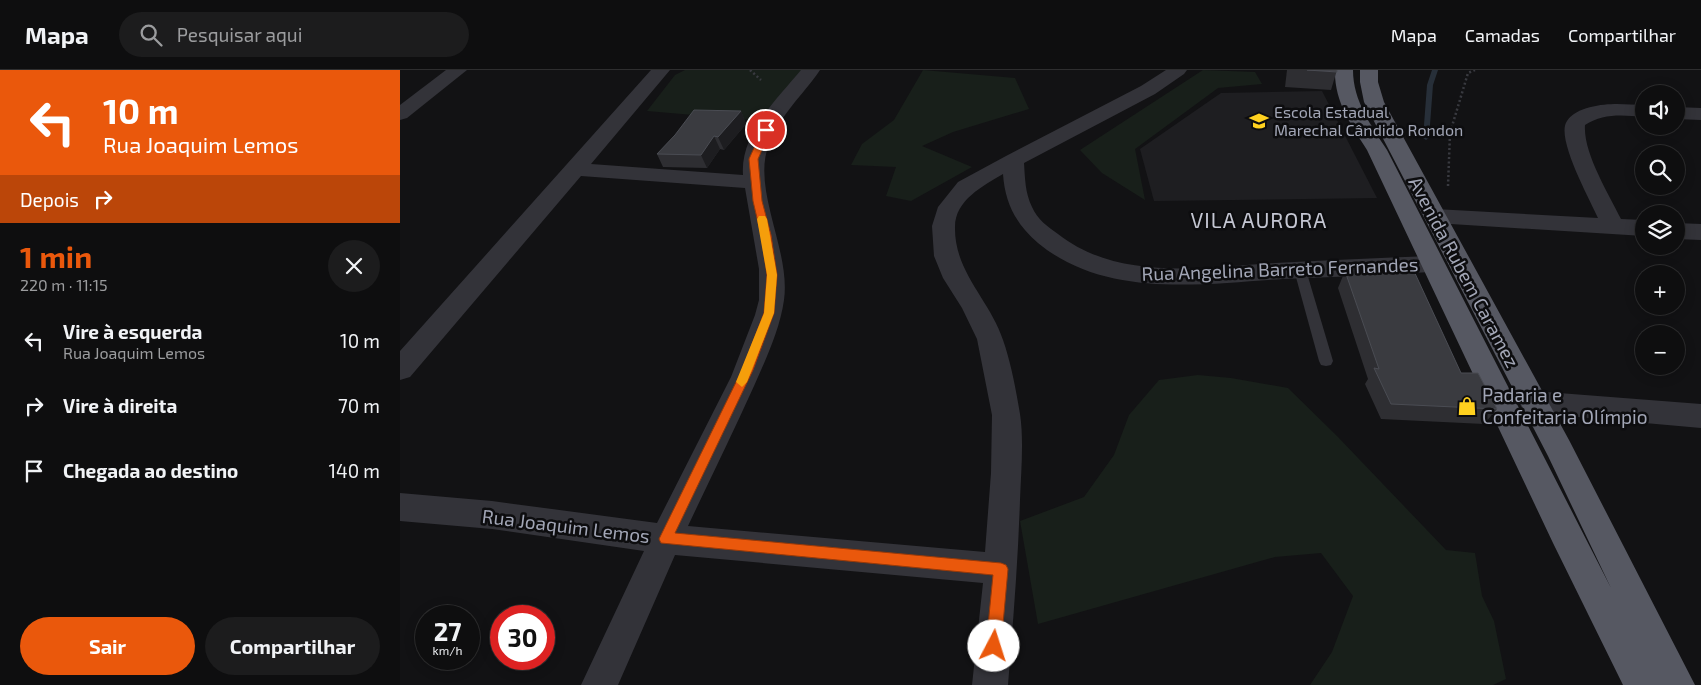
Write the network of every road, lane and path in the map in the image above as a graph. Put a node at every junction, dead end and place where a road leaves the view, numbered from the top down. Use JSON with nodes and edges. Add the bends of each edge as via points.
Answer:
{"nodes":[{"id":1,"x":458,"y":70,"type":"edge"},
{"id":2,"x":661,"y":70,"type":"edge"},
{"id":3,"x":750,"y":70,"type":"edge"},
{"id":4,"x":811,"y":70,"type":"edge"},
{"id":5,"x":1178,"y":70,"type":"edge"},
{"id":6,"x":1344,"y":70,"type":"edge"},
{"id":7,"x":1368,"y":70,"type":"edge"},
{"id":8,"x":1475,"y":70,"type":"edge"},
{"id":9,"x":761,"y":80,"type":"dead end"},
{"id":10,"x":1635,"y":111,"type":"edge"},
{"id":11,"x":1685,"y":113,"type":"edge"},
{"id":12,"x":400,"y":114,"type":"edge"},
{"id":13,"x":1701,"y":114,"type":"edge"},
{"id":14,"x":1013,"y":160,"type":"junction"},
{"id":15,"x":575,"y":169,"type":"junction"},
{"id":16,"x":755,"y":182,"type":"junction"},
{"id":17,"x":1448,"y":187,"type":"dead end"},
{"id":18,"x":1435,"y":216,"type":"junction"},
{"id":19,"x":1613,"y":226,"type":"junction"},
{"id":20,"x":1635,"y":227,"type":"edge"},
{"id":21,"x":1685,"y":231,"type":"edge"},
{"id":22,"x":1701,"y":232,"type":"edge"},
{"id":23,"x":1431,"y":264,"type":"junction"},
{"id":24,"x":1300,"y":270,"type":"junction"},
{"id":25,"x":1326,"y":361,"type":"dead end"},
{"id":26,"x":400,"y":369,"type":"edge"},
{"id":27,"x":1533,"y":402,"type":"junction"},
{"id":28,"x":1701,"y":416,"type":"edge"},
{"id":29,"x":400,"y":507,"type":"edge"},
{"id":30,"x":666,"y":539,"type":"junction"},
{"id":31,"x":1001,"y":569,"type":"junction"},
{"id":32,"x":599,"y":685,"type":"edge"},
{"id":33,"x":990,"y":685,"type":"edge"},
{"id":34,"x":1643,"y":685,"type":"edge"},
{"id":35,"x":1678,"y":685,"type":"edge"}],
"edges":[{"from":1,"to":12,"type":"street"},
{"from":2,"to":15,"type":"street"},
{"from":3,"to":9,"type":"path"},
{"from":4,"to":16,"type":"street","via":[[773,118],[760,142],[754,159]]},
{"from":5,"to":14,"type":"street","via":[[1148,90]]},
{"from":6,"to":23,"type":"highway","name":"Avenida Rubem Caramez","via":[[1343,79],[1350,103],[1377,150]]},
{"from":7,"to":18,"type":"highway","name":"Avenida Rubem Caramez","via":[[1374,102]]},
{"from":8,"to":17,"type":"path","via":[[1468,73],[1450,133]]},
{"from":10,"to":19,"type":"street","via":[[1598,110],[1575,123],[1574,134],[1582,158]]},
{"from":11,"to":13,"type":"street"},
{"from":14,"to":24,"type":"street","name":"Rua Angelina Barreto Fernandes","via":[[1015,188],[1022,209],[1039,232],[1072,256],[1105,269],[1147,275]]},
{"from":14,"to":31,"type":"street","via":[[966,187],[949,207],[943,226],[946,256],[952,271],[990,339],[1004,407],[1006,473]]},
{"from":15,"to":16,"type":"street"},
{"from":15,"to":26,"type":"street"},
{"from":16,"to":30,"type":"street","via":[[772,275],[769,313],[747,370]]},
{"from":18,"to":19,"type":"street"},
{"from":18,"to":27,"type":"highway","name":"Avenida Rubem Caramez"},
{"from":19,"to":20,"type":"street"},
{"from":21,"to":22,"type":"street"},
{"from":23,"to":24,"type":"street","name":"Rua Angelina Barreto Fernandes"},
{"from":23,"to":34,"type":"highway","name":"Avenida Rubem Caramez"},
{"from":24,"to":25,"type":"lane"},
{"from":27,"to":28,"type":"street"},
{"from":27,"to":35,"type":"highway","name":"Avenida Rubem Caramez"},
{"from":29,"to":30,"type":"street","name":"Rua Joaquim Lemos","via":[[492,515]]},
{"from":30,"to":31,"type":"street","name":"Rua Joaquim Lemos"},
{"from":30,"to":32,"type":"street"},
{"from":31,"to":33,"type":"street"}]}
